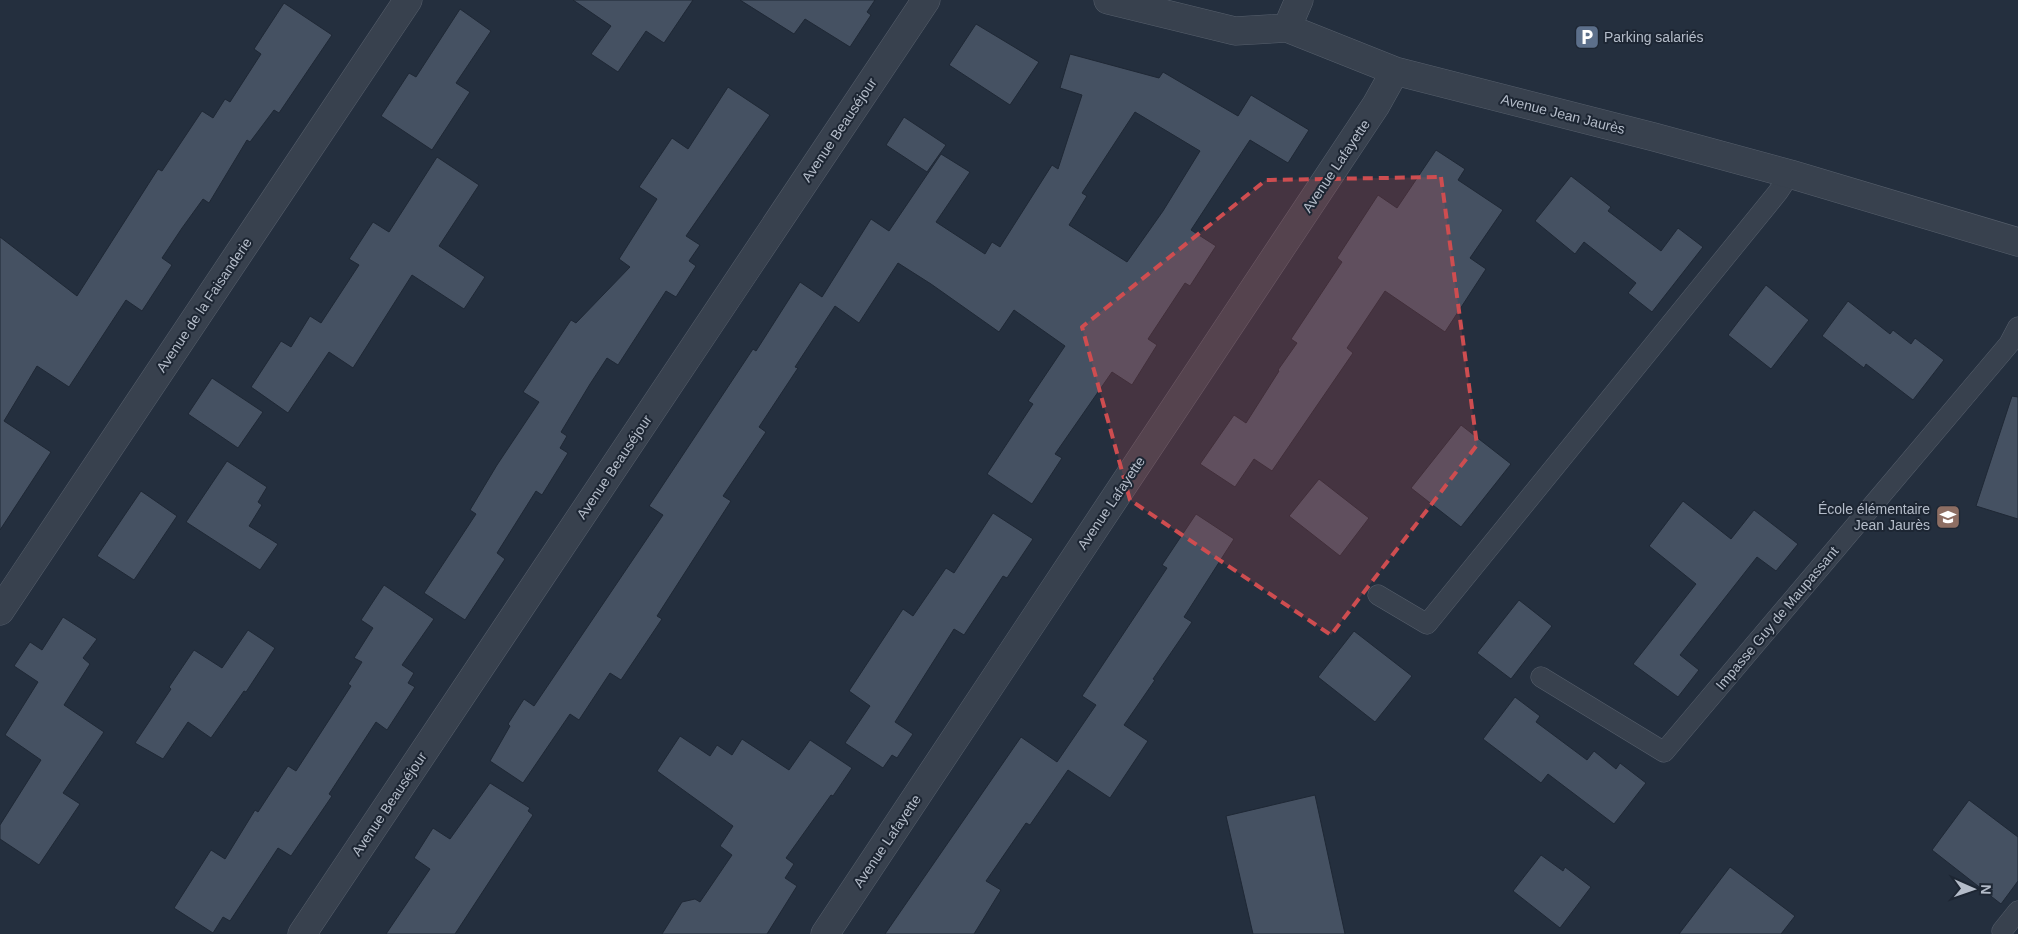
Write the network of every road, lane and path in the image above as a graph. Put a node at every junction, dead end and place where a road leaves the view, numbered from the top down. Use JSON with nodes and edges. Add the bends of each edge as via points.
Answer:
{"nodes":[{"id":1,"x":408,"y":0,"type":"edge"},
{"id":2,"x":926,"y":0,"type":"edge"},
{"id":3,"x":1108,"y":0,"type":"edge"},
{"id":4,"x":1299,"y":0,"type":"edge"},
{"id":5,"x":1287,"y":28,"type":"junction"},
{"id":6,"x":1396,"y":71,"type":"junction"},
{"id":7,"x":1790,"y":174,"type":"junction"},
{"id":8,"x":2018,"y":242,"type":"edge"},
{"id":9,"x":2018,"y":327,"type":"edge"},
{"id":10,"x":1378,"y":595,"type":"dead end"},
{"id":11,"x":0,"y":611,"type":"edge"},
{"id":12,"x":1541,"y":677,"type":"dead end"},
{"id":13,"x":2018,"y":911,"type":"edge"},
{"id":14,"x":2002,"y":931,"type":"dead end"},
{"id":15,"x":302,"y":934,"type":"edge"},
{"id":16,"x":825,"y":934,"type":"edge"}],
"edges":[{"from":1,"to":11,"type":"street","name":"Avenue de la Faisanderie"},
{"from":2,"to":15,"type":"street","name":"Avenue Beauséjour"},
{"from":3,"to":5,"type":"street","name":"Avenue Jean Jaurès","via":[[1235,31]]},
{"from":4,"to":5,"type":"street"},
{"from":5,"to":6,"type":"street","name":"Avenue Jean Jaurès"},
{"from":6,"to":7,"type":"street","name":"Avenue Jean Jaurès"},
{"from":6,"to":16,"type":"street","name":"Avenue Lafayette"},
{"from":7,"to":8,"type":"street","name":"Avenue Jean Jaurès"},
{"from":7,"to":10,"type":"lane","via":[[1427,624]]},
{"from":9,"to":12,"type":"lane","name":"Impasse Guy de Maupassant","via":[[2009,344],[1664,752]]},
{"from":13,"to":14,"type":"lane"}]}
